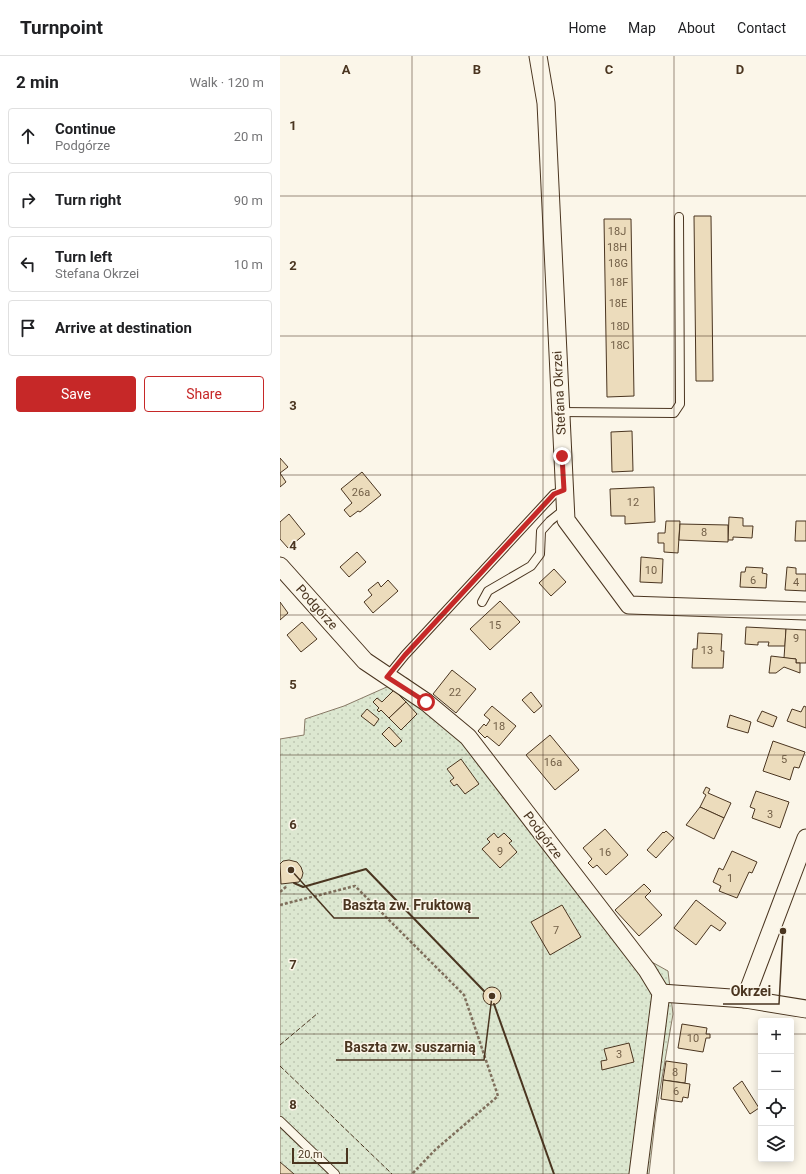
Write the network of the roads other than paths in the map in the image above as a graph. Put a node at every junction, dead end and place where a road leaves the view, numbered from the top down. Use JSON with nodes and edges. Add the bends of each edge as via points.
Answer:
{"nodes":[{"id":1,"x":538,"y":56,"type":"edge"},
{"id":2,"x":679,"y":217,"type":"dead end"},
{"id":3,"x":560,"y":412,"type":"junction"},
{"id":4,"x":564,"y":490,"type":"junction"},
{"id":5,"x":565,"y":509,"type":"junction"},
{"id":6,"x":280,"y":566,"type":"edge"},
{"id":7,"x":482,"y":602,"type":"dead end"},
{"id":8,"x":806,"y":611,"type":"edge"},
{"id":9,"x":387,"y":677,"type":"junction"},
{"id":10,"x":806,"y":838,"type":"edge"},
{"id":11,"x":661,"y":994,"type":"junction"},
{"id":12,"x":745,"y":999,"type":"junction"},
{"id":13,"x":806,"y":1009,"type":"edge"},
{"id":14,"x":280,"y":1121,"type":"edge"},
{"id":15,"x":335,"y":1174,"type":"edge"},
{"id":16,"x":638,"y":1174,"type":"edge"}],
"edges":[{"from":1,"to":3,"type":"street","name":"Stefana Okrzei","via":[[546,103]]},
{"from":2,"to":3,"type":"lane","via":[[680,404],[674,413]]},
{"from":3,"to":4,"type":"street","name":"Stefana Okrzei"},
{"from":4,"to":5,"type":"street","name":"Stefana Okrzei"},
{"from":4,"to":9,"type":"lane","via":[[554,494]]},
{"from":5,"to":7,"type":"lane","via":[[541,531],[540,554],[531,566],[488,591]]},
{"from":5,"to":8,"type":"street","name":"Stefana Okrzei","via":[[566,520],[629,606]]},
{"from":6,"to":9,"type":"street","name":"Podgórze","via":[[365,661]]},
{"from":9,"to":11,"type":"street","name":"Podgórze","via":[[426,702],[468,738],[646,970]]},
{"from":10,"to":12,"type":"street"},
{"from":11,"to":12,"type":"street"},
{"from":11,"to":16,"type":"street"},
{"from":12,"to":13,"type":"street"},
{"from":14,"to":15,"type":"lane"}]}
